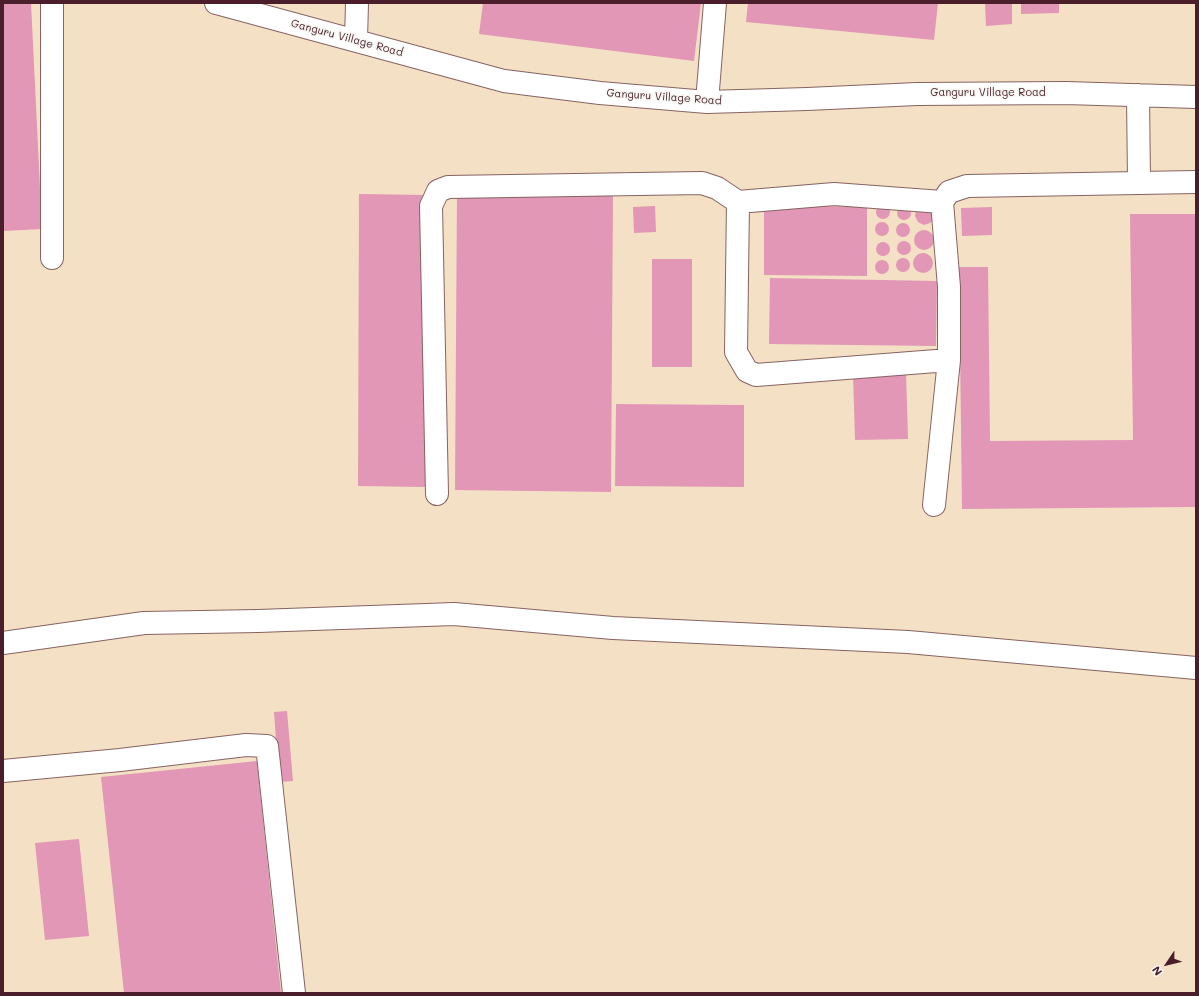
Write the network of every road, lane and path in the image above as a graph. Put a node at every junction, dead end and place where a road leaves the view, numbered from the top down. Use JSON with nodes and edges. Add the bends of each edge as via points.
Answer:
{"nodes":[{"id":1,"x":52,"y":3,"type":"edge"},
{"id":2,"x":216,"y":3,"type":"edge"},
{"id":3,"x":357,"y":3,"type":"edge"},
{"id":4,"x":715,"y":3,"type":"edge"},
{"id":5,"x":356,"y":40,"type":"junction"},
{"id":6,"x":1138,"y":95,"type":"junction"},
{"id":7,"x":1196,"y":97,"type":"edge"},
{"id":8,"x":707,"y":102,"type":"junction"},
{"id":9,"x":1139,"y":182,"type":"junction"},
{"id":10,"x":1196,"y":182,"type":"edge"},
{"id":11,"x":738,"y":202,"type":"junction"},
{"id":12,"x":942,"y":202,"type":"junction"},
{"id":13,"x":52,"y":258,"type":"dead end"},
{"id":14,"x":949,"y":360,"type":"junction"},
{"id":15,"x":437,"y":494,"type":"dead end"},
{"id":16,"x":934,"y":505,"type":"dead end"},
{"id":17,"x":3,"y":644,"type":"edge"},
{"id":18,"x":1196,"y":668,"type":"edge"},
{"id":19,"x":3,"y":771,"type":"edge"},
{"id":20,"x":294,"y":993,"type":"edge"}],
"edges":[{"from":1,"to":13,"type":"street"},
{"from":2,"to":5,"type":"street","name":"Ganguru Village Road"},
{"from":3,"to":5,"type":"street"},
{"from":4,"to":8,"type":"street"},
{"from":5,"to":8,"type":"street","name":"Ganguru Village Road","via":[[504,81],[600,93]]},
{"from":6,"to":7,"type":"street","name":"Ganguru Village Road"},
{"from":6,"to":8,"type":"street","name":"Ganguru Village Road","via":[[917,94]]},
{"from":6,"to":9,"type":"street"},
{"from":9,"to":10,"type":"street"},
{"from":9,"to":12,"type":"street","via":[[967,186],[949,192]]},
{"from":11,"to":12,"type":"street","via":[[834,194]]},
{"from":11,"to":14,"type":"street","via":[[736,352],[747,371],[756,375]]},
{"from":11,"to":15,"type":"street","via":[[717,188],[702,183],[448,187],[438,191],[431,206]]},
{"from":12,"to":14,"type":"street","via":[[949,287]]},
{"from":14,"to":16,"type":"street"},
{"from":17,"to":18,"type":"street","via":[[144,623],[454,614],[613,628],[908,642]]},
{"from":19,"to":20,"type":"street","via":[[246,745],[267,746]]}]}
